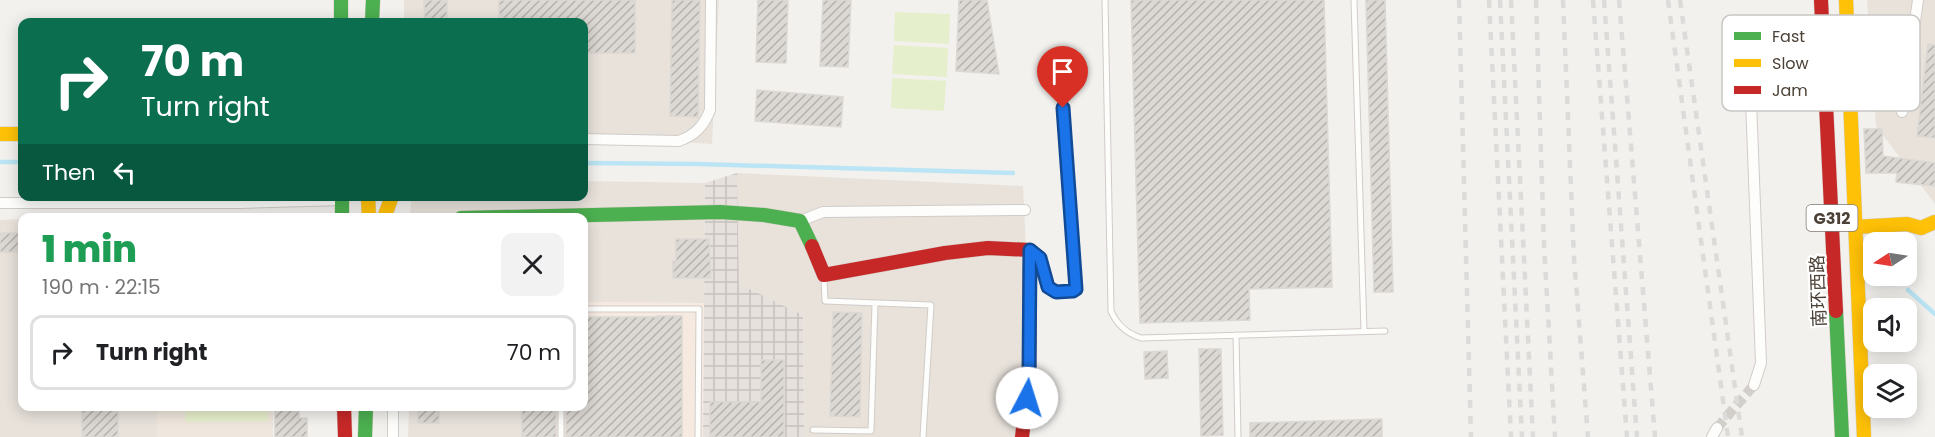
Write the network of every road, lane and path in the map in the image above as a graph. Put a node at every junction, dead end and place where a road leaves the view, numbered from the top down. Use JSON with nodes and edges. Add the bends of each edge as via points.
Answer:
{"nodes":[{"id":1,"x":341,"y":0,"type":"edge"},
{"id":2,"x":373,"y":0,"type":"edge"},
{"id":3,"x":711,"y":0,"type":"edge"},
{"id":4,"x":1105,"y":0,"type":"edge"},
{"id":5,"x":1354,"y":0,"type":"edge"},
{"id":6,"x":1821,"y":0,"type":"edge"},
{"id":7,"x":1846,"y":0,"type":"edge"},
{"id":8,"x":1918,"y":0,"type":"edge"},
{"id":9,"x":1821,"y":15,"type":"edge"},
{"id":10,"x":1847,"y":15,"type":"edge"},
{"id":11,"x":1916,"y":15,"type":"edge"},
{"id":12,"x":341,"y":18,"type":"edge"},
{"id":13,"x":372,"y":18,"type":"edge"},
{"id":14,"x":1063,"y":108,"type":"dead end"},
{"id":15,"x":1751,"y":111,"type":"edge"},
{"id":16,"x":1826,"y":111,"type":"edge"},
{"id":17,"x":1850,"y":111,"type":"edge"},
{"id":18,"x":0,"y":134,"type":"edge"},
{"id":19,"x":18,"y":134,"type":"edge"},
{"id":20,"x":588,"y":139,"type":"edge"},
{"id":21,"x":291,"y":201,"type":"edge"},
{"id":22,"x":0,"y":203,"type":"edge"},
{"id":23,"x":1025,"y":210,"type":"dead end"},
{"id":24,"x":588,"y":215,"type":"edge"},
{"id":25,"x":800,"y":221,"type":"junction"},
{"id":26,"x":1935,"y":222,"type":"edge"},
{"id":27,"x":1855,"y":227,"type":"junction"},
{"id":28,"x":1030,"y":250,"type":"junction"},
{"id":29,"x":824,"y":275,"type":"junction"},
{"id":30,"x":875,"y":304,"type":"junction"},
{"id":31,"x":588,"y":309,"type":"edge"},
{"id":32,"x":1385,"y":331,"type":"dead end"},
{"id":33,"x":1364,"y":332,"type":"junction"},
{"id":34,"x":1236,"y":335,"type":"junction"},
{"id":35,"x":1754,"y":385,"type":"tunnel mouth"},
{"id":36,"x":344,"y":411,"type":"edge"},
{"id":37,"x":366,"y":411,"type":"edge"},
{"id":38,"x":393,"y":411,"type":"edge"},
{"id":39,"x":561,"y":411,"type":"edge"},
{"id":40,"x":813,"y":430,"type":"dead end"},
{"id":41,"x":345,"y":437,"type":"edge"},
{"id":42,"x":365,"y":437,"type":"edge"},
{"id":43,"x":393,"y":437,"type":"edge"},
{"id":44,"x":561,"y":437,"type":"edge"},
{"id":45,"x":698,"y":437,"type":"edge"},
{"id":46,"x":923,"y":437,"type":"edge"},
{"id":47,"x":1022,"y":437,"type":"edge"},
{"id":48,"x":1238,"y":437,"type":"edge"},
{"id":49,"x":1842,"y":437,"type":"edge"},
{"id":50,"x":1864,"y":437,"type":"edge"}],
"edges":[{"from":1,"to":12,"type":"main road"},
{"from":2,"to":13,"type":"main road"},
{"from":3,"to":20,"type":"street","via":[[710,110],[699,130],[679,141]]},
{"from":4,"to":34,"type":"lane","via":[[1111,311],[1125,331],[1140,338]]},
{"from":5,"to":33,"type":"lane"},
{"from":6,"to":9,"type":"main road","name":"南环西路","number":"G312"},
{"from":7,"to":10,"type":"main road","number":"G312"},
{"from":8,"to":11,"type":"street"},
{"from":14,"to":28,"type":"lane","via":[[1076,289],[1056,292],[1048,287],[1040,258]]},
{"from":15,"to":35,"type":"street","via":[[1761,363]]},
{"from":16,"to":49,"type":"main road","name":"南环西路","number":"G312"},
{"from":17,"to":27,"type":"main road","number":"G312"},
{"from":18,"to":19,"type":"main road"},
{"from":21,"to":22,"type":"street"},
{"from":23,"to":25,"type":"street","via":[[823,212]]},
{"from":24,"to":25,"type":"main road","via":[[720,212]]},
{"from":25,"to":29,"type":"main road"},
{"from":26,"to":27,"type":"main road","via":[[1921,228],[1907,224]]},
{"from":27,"to":50,"type":"main road","number":"G312"},
{"from":28,"to":29,"type":"main road","via":[[945,252]]},
{"from":28,"to":47,"type":"main road","via":[[1029,378]]},
{"from":29,"to":30,"type":"lane","via":[[825,301]]},
{"from":30,"to":40,"type":"lane","via":[[871,430]]},
{"from":30,"to":46,"type":"lane","via":[[931,305]]},
{"from":31,"to":45,"type":"lane","via":[[699,309]]},
{"from":32,"to":33,"type":"lane"},
{"from":33,"to":34,"type":"lane"},
{"from":34,"to":48,"type":"lane"},
{"from":36,"to":41,"type":"main road"},
{"from":37,"to":42,"type":"main road"},
{"from":38,"to":43,"type":"street"},
{"from":39,"to":44,"type":"lane"}]}
